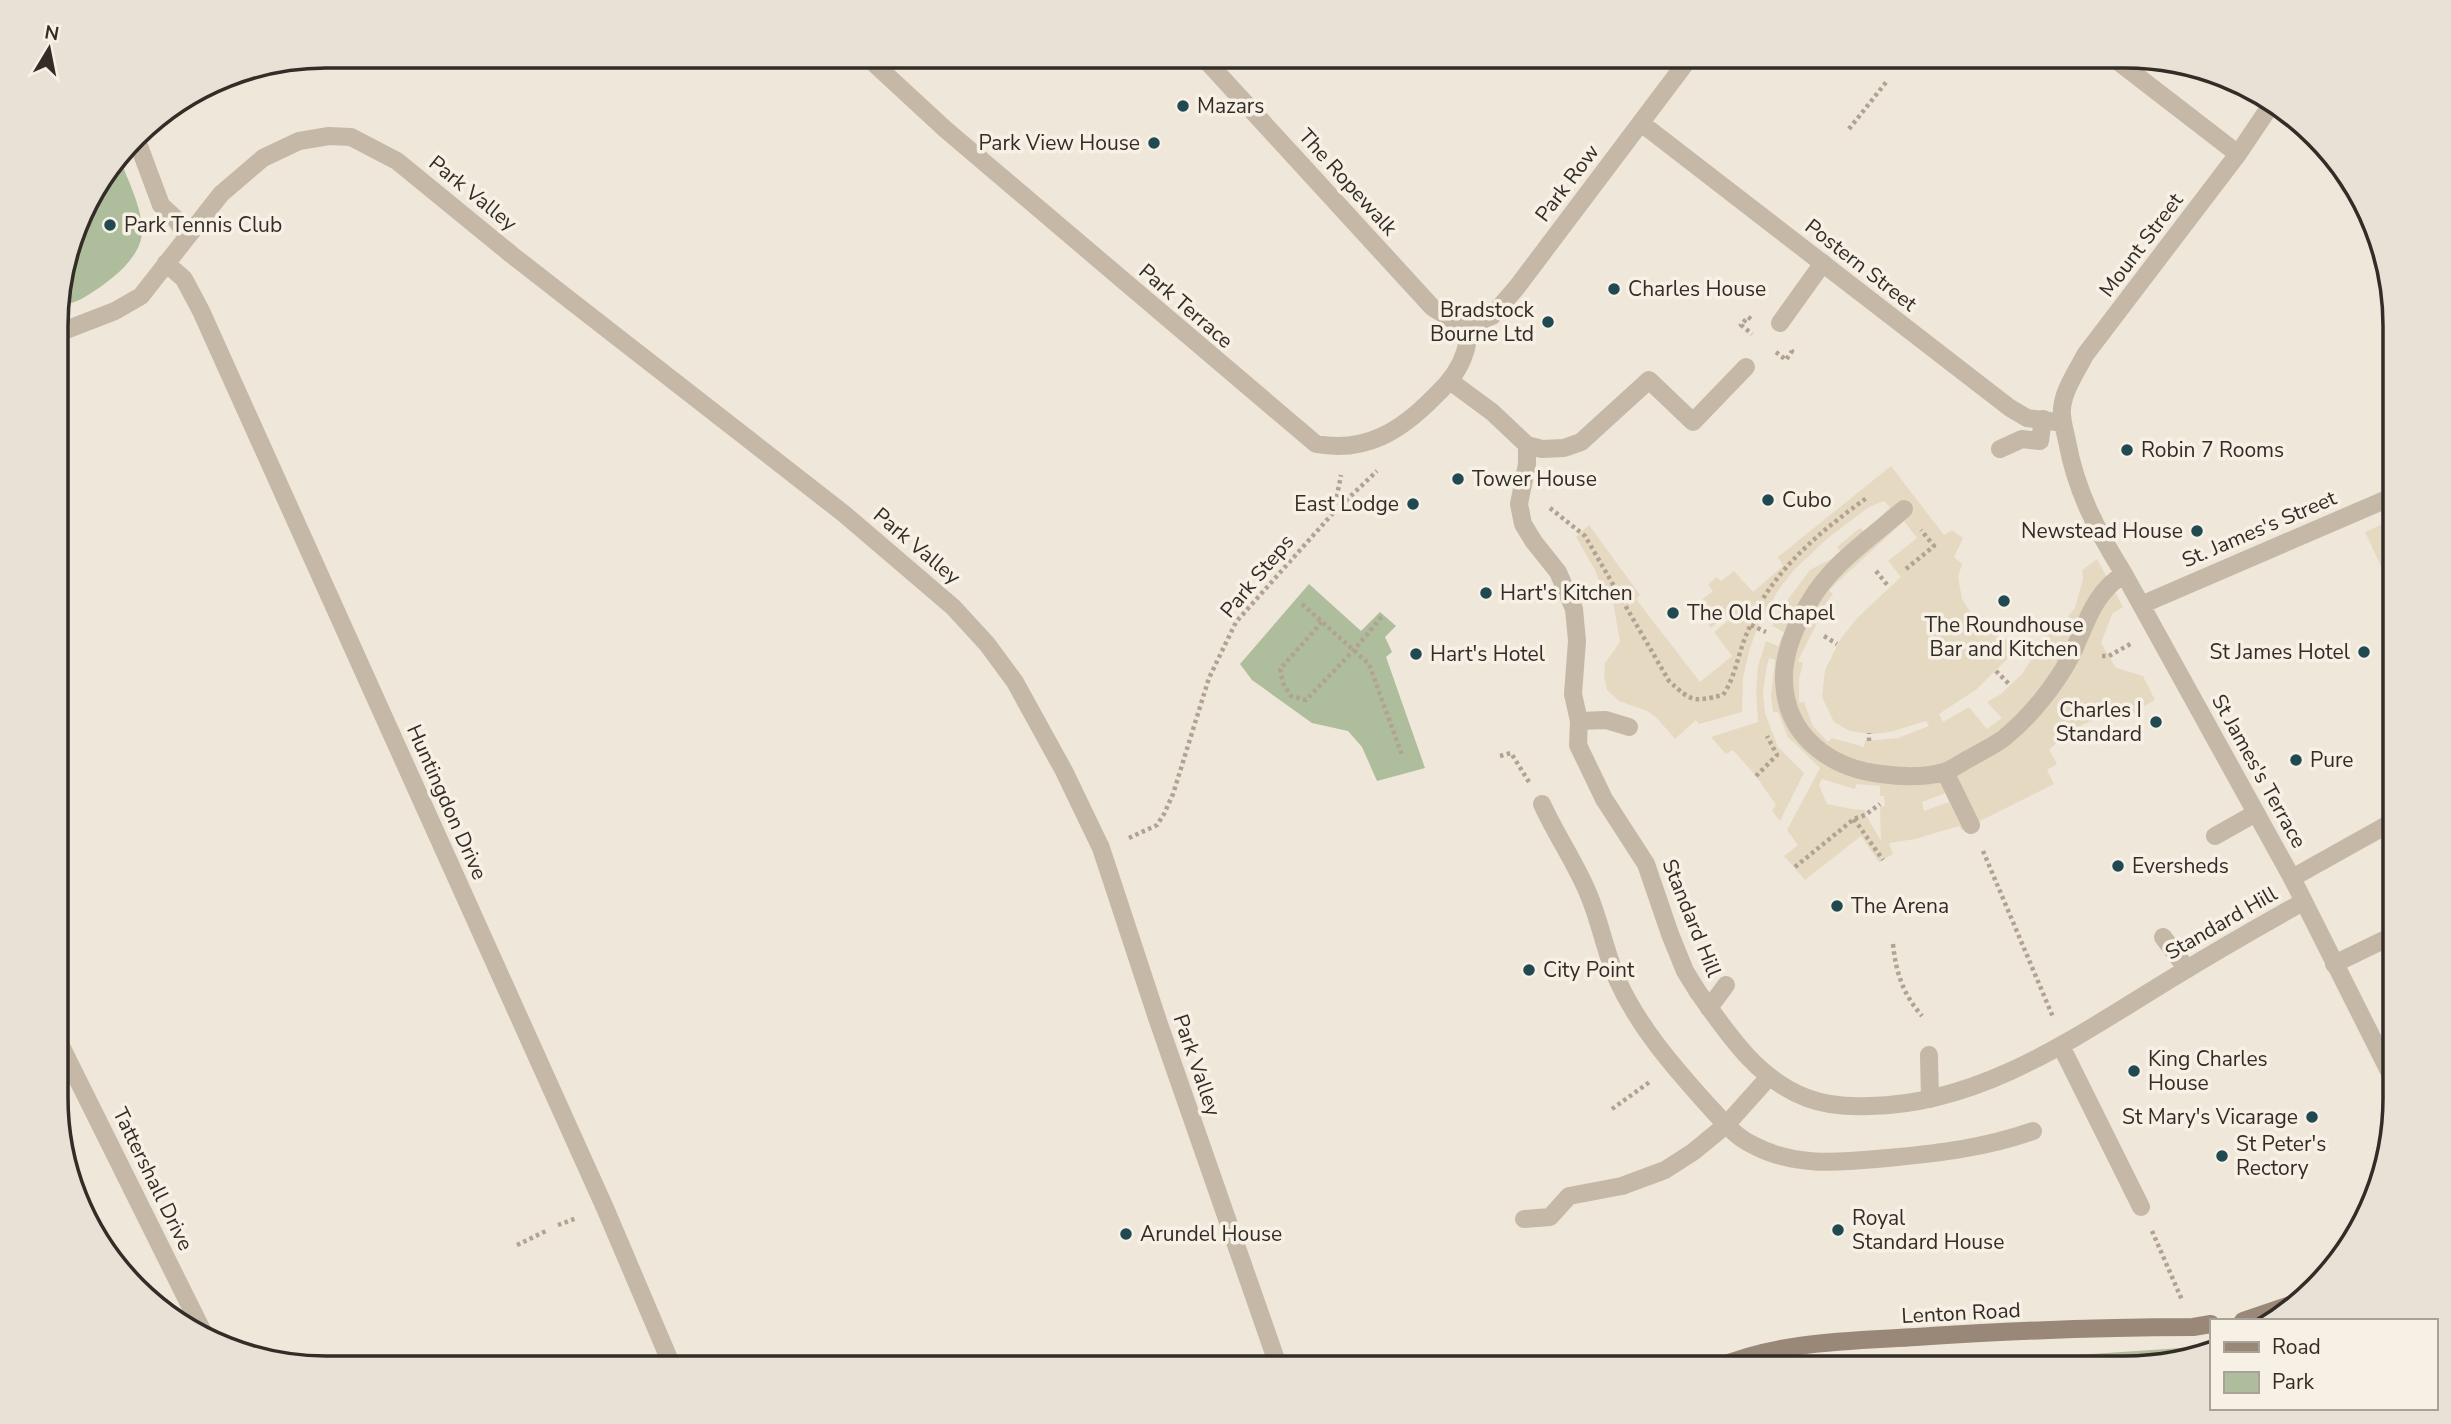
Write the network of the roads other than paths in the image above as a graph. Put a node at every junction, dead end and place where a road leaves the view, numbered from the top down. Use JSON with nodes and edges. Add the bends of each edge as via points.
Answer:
{"nodes":[{"id":1,"x":879,"y":68,"type":"edge"},
{"id":2,"x":1213,"y":68,"type":"edge"},
{"id":3,"x":1682,"y":68,"type":"edge"},
{"id":4,"x":2127,"y":68,"type":"edge"},
{"id":5,"x":2267,"y":111,"type":"edge"},
{"id":6,"x":1641,"y":123,"type":"junction"},
{"id":7,"x":140,"y":148,"type":"edge"},
{"id":8,"x":2238,"y":154,"type":"junction"},
{"id":9,"x":187,"y":237,"type":"junction"},
{"id":10,"x":166,"y":263,"type":"junction"},
{"id":11,"x":1823,"y":263,"type":"junction"},
{"id":12,"x":1780,"y":323,"type":"dead end"},
{"id":13,"x":1470,"y":325,"type":"junction"},
{"id":14,"x":68,"y":329,"type":"edge"},
{"id":15,"x":1746,"y":367,"type":"dead end"},
{"id":16,"x":1450,"y":381,"type":"junction"},
{"id":17,"x":2043,"y":419,"type":"junction"},
{"id":18,"x":2063,"y":423,"type":"junction"},
{"id":19,"x":1527,"y":445,"type":"junction"},
{"id":20,"x":2000,"y":449,"type":"dead end"},
{"id":21,"x":2383,"y":501,"type":"edge"},
{"id":22,"x":1904,"y":509,"type":"road end"},
{"id":23,"x":2124,"y":573,"type":"junction"},
{"id":24,"x":2141,"y":605,"type":"junction"},
{"id":25,"x":1579,"y":721,"type":"junction"},
{"id":26,"x":1629,"y":727,"type":"dead end"},
{"id":27,"x":1945,"y":772,"type":"junction"},
{"id":28,"x":1542,"y":804,"type":"road end"},
{"id":29,"x":2256,"y":813,"type":"junction"},
{"id":30,"x":1971,"y":825,"type":"dead end"},
{"id":31,"x":2383,"y":827,"type":"edge"},
{"id":32,"x":2215,"y":836,"type":"dead end"},
{"id":33,"x":2292,"y":878,"type":"junction"},
{"id":34,"x":2303,"y":902,"type":"junction"},
{"id":35,"x":2163,"y":937,"type":"dead end"},
{"id":36,"x":2383,"y":940,"type":"edge"},
{"id":37,"x":2334,"y":964,"type":"junction"},
{"id":38,"x":2187,"y":969,"type":"junction"},
{"id":39,"x":1726,"y":985,"type":"dead end"},
{"id":40,"x":1709,"y":1008,"type":"junction"},
{"id":41,"x":2062,"y":1046,"type":"junction"},
{"id":42,"x":1929,"y":1055,"type":"dead end"},
{"id":43,"x":2383,"y":1058,"type":"edge"},
{"id":44,"x":68,"y":1060,"type":"edge"},
{"id":45,"x":1769,"y":1077,"type":"junction"},
{"id":46,"x":1930,"y":1099,"type":"junction"},
{"id":47,"x":1726,"y":1125,"type":"junction"},
{"id":48,"x":2033,"y":1131,"type":"dead end"},
{"id":49,"x":2141,"y":1208,"type":"dead end"},
{"id":50,"x":1524,"y":1219,"type":"dead end"},
{"id":51,"x":198,"y":1321,"type":"edge"},
{"id":52,"x":2210,"y":1324,"type":"edge"},
{"id":53,"x":668,"y":1356,"type":"edge"},
{"id":54,"x":1275,"y":1356,"type":"edge"},
{"id":55,"x":1752,"y":1356,"type":"edge"}],
"edges":[{"from":1,"to":16,"type":"street","name":"Park Terrace","via":[[1316,444],[1349,446],[1387,436]]},
{"from":2,"to":13,"type":"street","name":"The Ropewalk","via":[[1432,307]]},
{"from":3,"to":6,"type":"street","name":"Park Row"},
{"from":4,"to":8,"type":"street"},
{"from":5,"to":8,"type":"street","name":"Mount Street"},
{"from":6,"to":11,"type":"street","name":"Postern Street"},
{"from":6,"to":13,"type":"street","name":"Park Row","via":[[1509,297],[1492,316]]},
{"from":7,"to":9,"type":"street","via":[[161,205]]},
{"from":8,"to":18,"type":"street","name":"Mount Street","via":[[2085,355],[2070,383]]},
{"from":9,"to":10,"type":"street","name":"Park Valley"},
{"from":9,"to":54,"type":"street","name":"Park Valley","via":[[221,194],[264,158],[299,141],[351,138],[397,161],[843,513],[953,607],[1015,682],[1101,848]]},
{"from":10,"to":14,"type":"street","name":"Park Valley","via":[[141,296]]},
{"from":10,"to":53,"type":"street","name":"Huntingdon Drive","via":[[184,279],[201,311]]},
{"from":11,"to":12,"type":"street"},
{"from":11,"to":17,"type":"street","name":"Postern Street","via":[[2010,408],[2026,418]]},
{"from":13,"to":16,"type":"street","name":"Park Terrace","via":[[1465,353]]},
{"from":15,"to":19,"type":"street","via":[[1693,422],[1649,380],[1581,442],[1564,448]]},
{"from":16,"to":19,"type":"street"},
{"from":17,"to":18,"type":"street","name":"Postern Street"},
{"from":17,"to":20,"type":"street","via":[[2040,441],[2022,439]]},
{"from":18,"to":23,"type":"street","name":"St James's Terrace","via":[[2081,496]]},
{"from":19,"to":25,"type":"street","name":"Standard Hill","via":[[1519,504],[1523,524],[1558,572],[1574,610],[1573,694]]},
{"from":21,"to":24,"type":"street","name":"St. James's Street"},
{"from":22,"to":27,"type":"street","via":[[1839,564],[1810,600],[1786,657],[1788,707],[1798,727],[1824,755],[1846,768],[1909,777]]},
{"from":23,"to":24,"type":"street","name":"St James's Terrace"},
{"from":23,"to":27,"type":"street","via":[[2109,583],[2091,608],[2070,658],[2026,718],[2002,739]]},
{"from":24,"to":29,"type":"street","name":"St James's Terrace"},
{"from":25,"to":26,"type":"street","via":[[1606,720]]},
{"from":25,"to":40,"type":"street","name":"Standard Hill","via":[[1578,745],[1588,769],[1646,864],[1685,971]]},
{"from":27,"to":30,"type":"street"},
{"from":28,"to":47,"type":"street","via":[[1589,895],[1617,979],[1636,1014],[1673,1066]]},
{"from":29,"to":32,"type":"street"},
{"from":29,"to":33,"type":"street","name":"St James's Terrace"},
{"from":31,"to":33,"type":"street"},
{"from":33,"to":34,"type":"street","name":"Standard Hill"},
{"from":34,"to":37,"type":"street","name":"Standard Hill"},
{"from":34,"to":38,"type":"street","name":"Standard Hill"},
{"from":35,"to":38,"type":"street"},
{"from":36,"to":37,"type":"street"},
{"from":37,"to":43,"type":"street","name":"Standard Hill"},
{"from":38,"to":41,"type":"street","name":"Standard Hill"},
{"from":39,"to":40,"type":"street"},
{"from":40,"to":45,"type":"street","name":"Standard Hill","via":[[1742,1052]]},
{"from":41,"to":46,"type":"street","name":"Standard Hill","via":[[1968,1090]]},
{"from":41,"to":49,"type":"street"},
{"from":42,"to":46,"type":"street"},
{"from":44,"to":51,"type":"street","name":"Tattershall Drive"},
{"from":45,"to":46,"type":"street","name":"Standard Hill","via":[[1828,1105],[1885,1106]]},
{"from":45,"to":47,"type":"street"},
{"from":47,"to":48,"type":"street","via":[[1752,1145],[1785,1158],[1843,1162],[1951,1153]]},
{"from":47,"to":50,"type":"street","via":[[1665,1170],[1622,1186],[1569,1196],[1550,1217]]},
{"from":52,"to":55,"type":"street","name":"Lenton Road","via":[[1816,1343]]}]}
